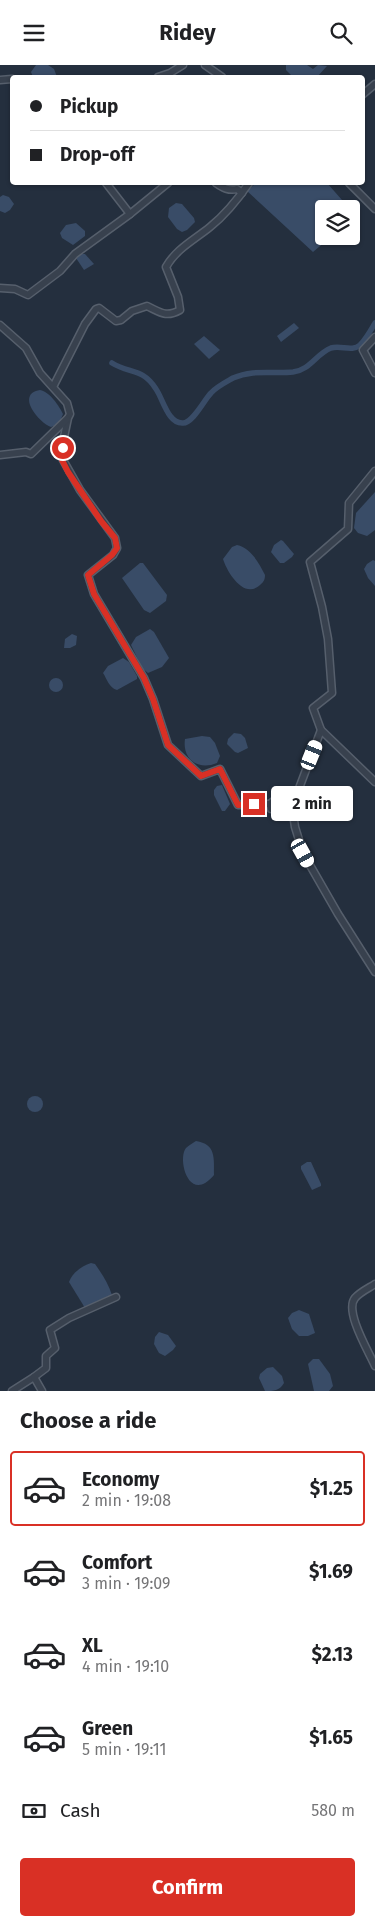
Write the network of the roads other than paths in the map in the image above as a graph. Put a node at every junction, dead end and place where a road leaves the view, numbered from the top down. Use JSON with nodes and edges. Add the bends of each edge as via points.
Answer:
{"nodes":[{"id":1,"x":183,"y":65,"type":"edge"},
{"id":2,"x":205,"y":65,"type":"edge"},
{"id":3,"x":164,"y":75,"type":"edge"},
{"id":4,"x":219,"y":75,"type":"edge"},
{"id":5,"x":375,"y":83,"type":"edge"},
{"id":6,"x":365,"y":92,"type":"edge"},
{"id":7,"x":108,"y":185,"type":"edge"},
{"id":8,"x":166,"y":185,"type":"edge"},
{"id":9,"x":220,"y":185,"type":"edge"},
{"id":10,"x":248,"y":185,"type":"edge"},
{"id":11,"x":351,"y":185,"type":"edge"},
{"id":12,"x":242,"y":193,"type":"junction"},
{"id":13,"x":375,"y":209,"type":"edge"},
{"id":14,"x":130,"y":215,"type":"junction"},
{"id":15,"x":0,"y":288,"type":"edge"},
{"id":16,"x":0,"y":325,"type":"edge"},
{"id":17,"x":375,"y":337,"type":"edge"},
{"id":18,"x":375,"y":373,"type":"edge"},
{"id":19,"x":53,"y":387,"type":"junction"},
{"id":20,"x":68,"y":418,"type":"junction"},
{"id":21,"x":0,"y":455,"type":"edge"},
{"id":22,"x":375,"y":471,"type":"edge"},
{"id":23,"x":321,"y":731,"type":"junction"},
{"id":24,"x":375,"y":782,"type":"edge"},
{"id":25,"x":292,"y":807,"type":"junction"},
{"id":26,"x":375,"y":972,"type":"edge"},
{"id":27,"x":375,"y":1284,"type":"edge"},
{"id":28,"x":116,"y":1297,"type":"dead end"},
{"id":29,"x":375,"y":1366,"type":"edge"},
{"id":30,"x":34,"y":1377,"type":"junction"},
{"id":31,"x":12,"y":1391,"type":"edge"},
{"id":32,"x":42,"y":1391,"type":"edge"}],
"edges":[{"from":1,"to":3,"type":"street"},
{"from":2,"to":4,"type":"street"},
{"from":5,"to":6,"type":"street"},
{"from":7,"to":14,"type":"street"},
{"from":8,"to":14,"type":"street"},
{"from":9,"to":12,"type":"street"},
{"from":10,"to":12,"type":"street"},
{"from":11,"to":13,"type":"street"},
{"from":12,"to":19,"type":"street","via":[[210,227],[170,258],[166,267],[176,289],[180,311],[165,315],[147,306],[116,321],[96,309]]},
{"from":14,"to":15,"type":"street","via":[[75,254],[34,292],[28,295],[15,289]]},
{"from":16,"to":19,"type":"street","via":[[26,348],[40,373]]},
{"from":17,"to":18,"type":"street","via":[[363,350]]},
{"from":19,"to":20,"type":"street","via":[[67,403]]},
{"from":20,"to":21,"type":"street","via":[[31,454]]},
{"from":20,"to":25,"type":"street","via":[[62,460],[80,491],[115,538],[117,548],[88,575],[91,585],[144,678],[168,745],[201,776],[220,769],[238,805],[271,806],[278,798],[288,801]]},
{"from":22,"to":23,"type":"street","via":[[349,503],[348,529],[310,562],[328,639],[332,693],[313,708]]},
{"from":23,"to":24,"type":"street"},
{"from":23,"to":25,"type":"street"},
{"from":25,"to":26,"type":"street","via":[[303,853]]},
{"from":27,"to":29,"type":"street","via":[[353,1300],[352,1309]]},
{"from":28,"to":30,"type":"street","via":[[50,1330],[55,1348],[46,1356],[46,1369]]},
{"from":30,"to":31,"type":"street"},
{"from":30,"to":32,"type":"street"}]}
